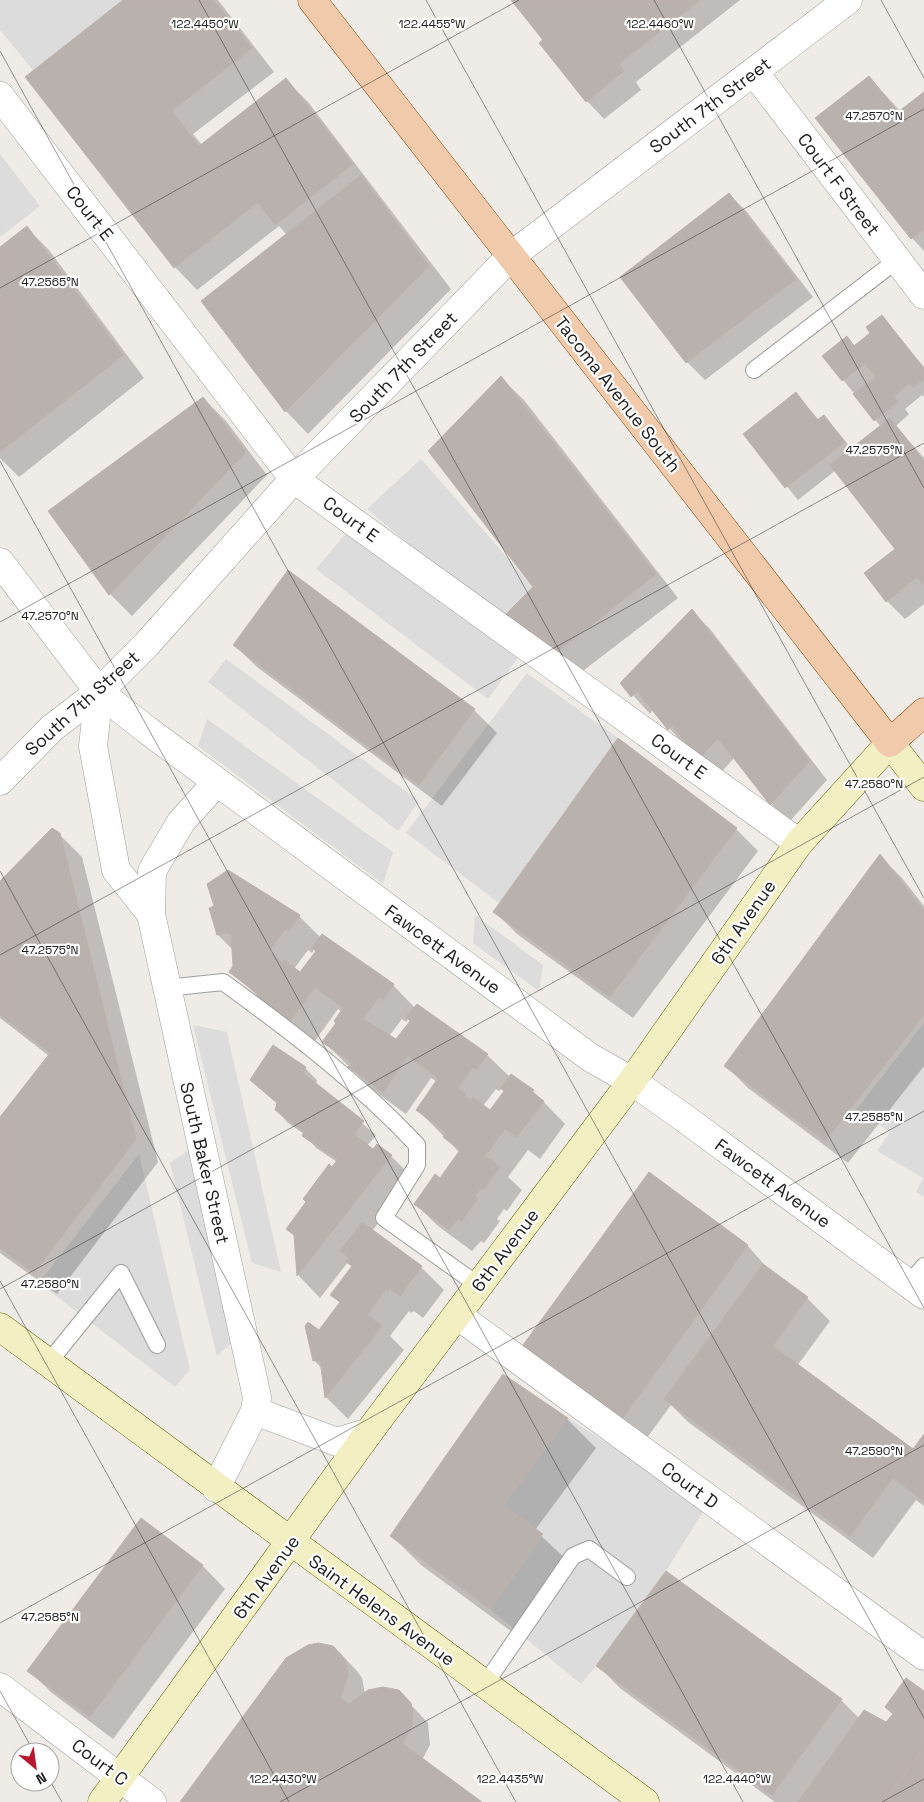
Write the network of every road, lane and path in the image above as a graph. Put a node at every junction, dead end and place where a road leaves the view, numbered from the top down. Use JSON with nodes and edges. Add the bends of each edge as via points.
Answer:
{"nodes":[{"id":1,"x":312,"y":0,"type":"edge"},
{"id":2,"x":848,"y":0,"type":"edge"},
{"id":3,"x":754,"y":72,"type":"junction"},
{"id":4,"x":0,"y":96,"type":"edge"},
{"id":5,"x":511,"y":256,"type":"junction"},
{"id":6,"x":897,"y":260,"type":"junction"},
{"id":7,"x":924,"y":295,"type":"edge"},
{"id":8,"x":754,"y":370,"type":"dead end"},
{"id":9,"x":294,"y":478,"type":"junction"},
{"id":10,"x":0,"y":562,"type":"edge"},
{"id":11,"x":99,"y":692,"type":"junction"},
{"id":12,"x":924,"y":712,"type":"edge"},
{"id":13,"x":890,"y":743,"type":"junction"},
{"id":14,"x":0,"y":781,"type":"edge"},
{"id":15,"x":217,"y":782,"type":"junction"},
{"id":16,"x":924,"y":787,"type":"edge"},
{"id":17,"x":799,"y":842,"type":"junction"},
{"id":18,"x":151,"y":914,"type":"junction"},
{"id":19,"x":166,"y":988,"type":"junction"},
{"id":20,"x":632,"y":1081,"type":"junction"},
{"id":21,"x":919,"y":1282,"type":"edge"},
{"id":22,"x":478,"y":1286,"type":"junction"},
{"id":23,"x":457,"y":1314,"type":"junction"},
{"id":24,"x":0,"y":1327,"type":"edge"},
{"id":25,"x":157,"y":1344,"type":"dead end"},
{"id":26,"x":48,"y":1362,"type":"junction"},
{"id":27,"x":255,"y":1411,"type":"junction"},
{"id":28,"x":370,"y":1432,"type":"junction"},
{"id":29,"x":216,"y":1488,"type":"junction"},
{"id":30,"x":291,"y":1543,"type":"junction"},
{"id":31,"x":627,"y":1577,"type":"dead end"},
{"id":32,"x":924,"y":1656,"type":"edge"},
{"id":33,"x":484,"y":1684,"type":"junction"},
{"id":34,"x":0,"y":1686,"type":"edge"},
{"id":35,"x":120,"y":1778,"type":"junction"},
{"id":36,"x":102,"y":1802,"type":"edge"},
{"id":37,"x":152,"y":1802,"type":"edge"},
{"id":38,"x":645,"y":1802,"type":"edge"}],
"edges":[{"from":1,"to":5,"type":"main road","name":"Tacoma Avenue South"},
{"from":2,"to":3,"type":"street","name":"South 7th Street"},
{"from":3,"to":5,"type":"street","name":"South 7th Street"},
{"from":3,"to":6,"type":"street","name":"Court F Street"},
{"from":4,"to":9,"type":"street","name":"Court E"},
{"from":5,"to":9,"type":"street","name":"South 7th Street"},
{"from":5,"to":13,"type":"main road","name":"Tacoma Avenue South"},
{"from":6,"to":7,"type":"street","name":"Court F Street"},
{"from":6,"to":8,"type":"lane"},
{"from":9,"to":11,"type":"street","name":"South 7th Street","via":[[146,645]]},
{"from":9,"to":17,"type":"street","name":"Court E"},
{"from":10,"to":11,"type":"street","name":"Fawcett Avenue"},
{"from":11,"to":14,"type":"street","name":"South 7th Street","via":[[52,728]]},
{"from":11,"to":15,"type":"street","name":"Fawcett Avenue"},
{"from":11,"to":18,"type":"street","name":"South Baker Street","via":[[93,746],[116,870]]},
{"from":12,"to":13,"type":"main road","name":"6th Avenue"},
{"from":13,"to":16,"type":"street","name":"Tacoma Avenue South"},
{"from":13,"to":17,"type":"street","name":"6th Avenue"},
{"from":15,"to":18,"type":"street","name":"South Baker Street","via":[[181,822],[152,871]]},
{"from":15,"to":20,"type":"street","name":"Fawcett Avenue","via":[[591,1058]]},
{"from":17,"to":20,"type":"street","name":"6th Avenue"},
{"from":18,"to":19,"type":"street","name":"South Baker Street"},
{"from":19,"to":22,"type":"lane","via":[[223,982],[306,1043],[398,1125],[417,1145],[417,1165],[384,1218]]},
{"from":19,"to":27,"type":"street","name":"South Baker Street","via":[[257,1397]]},
{"from":20,"to":21,"type":"street","name":"Fawcett Avenue"},
{"from":20,"to":22,"type":"street","name":"6th Avenue"},
{"from":22,"to":23,"type":"street","name":"6th Avenue"},
{"from":23,"to":28,"type":"street","name":"6th Avenue"},
{"from":23,"to":32,"type":"street","name":"Court D"},
{"from":24,"to":26,"type":"street","name":"Saint Helens Avenue"},
{"from":25,"to":26,"type":"lane","via":[[121,1273]]},
{"from":26,"to":29,"type":"street","name":"Saint Helens Avenue"},
{"from":27,"to":28,"type":"street","via":[[337,1442]]},
{"from":27,"to":29,"type":"street","name":"South Baker Street"},
{"from":28,"to":30,"type":"street","name":"6th Avenue"},
{"from":29,"to":30,"type":"street","name":"Saint Helens Avenue"},
{"from":30,"to":33,"type":"street","name":"Saint Helens Avenue"},
{"from":30,"to":35,"type":"street","name":"6th Avenue"},
{"from":31,"to":33,"type":"lane","via":[[589,1549],[573,1556]]},
{"from":33,"to":38,"type":"street","name":"Saint Helens Avenue"},
{"from":34,"to":35,"type":"street","name":"Court C"},
{"from":35,"to":36,"type":"street","name":"6th Avenue"},
{"from":35,"to":37,"type":"street","name":"Court C"}]}
